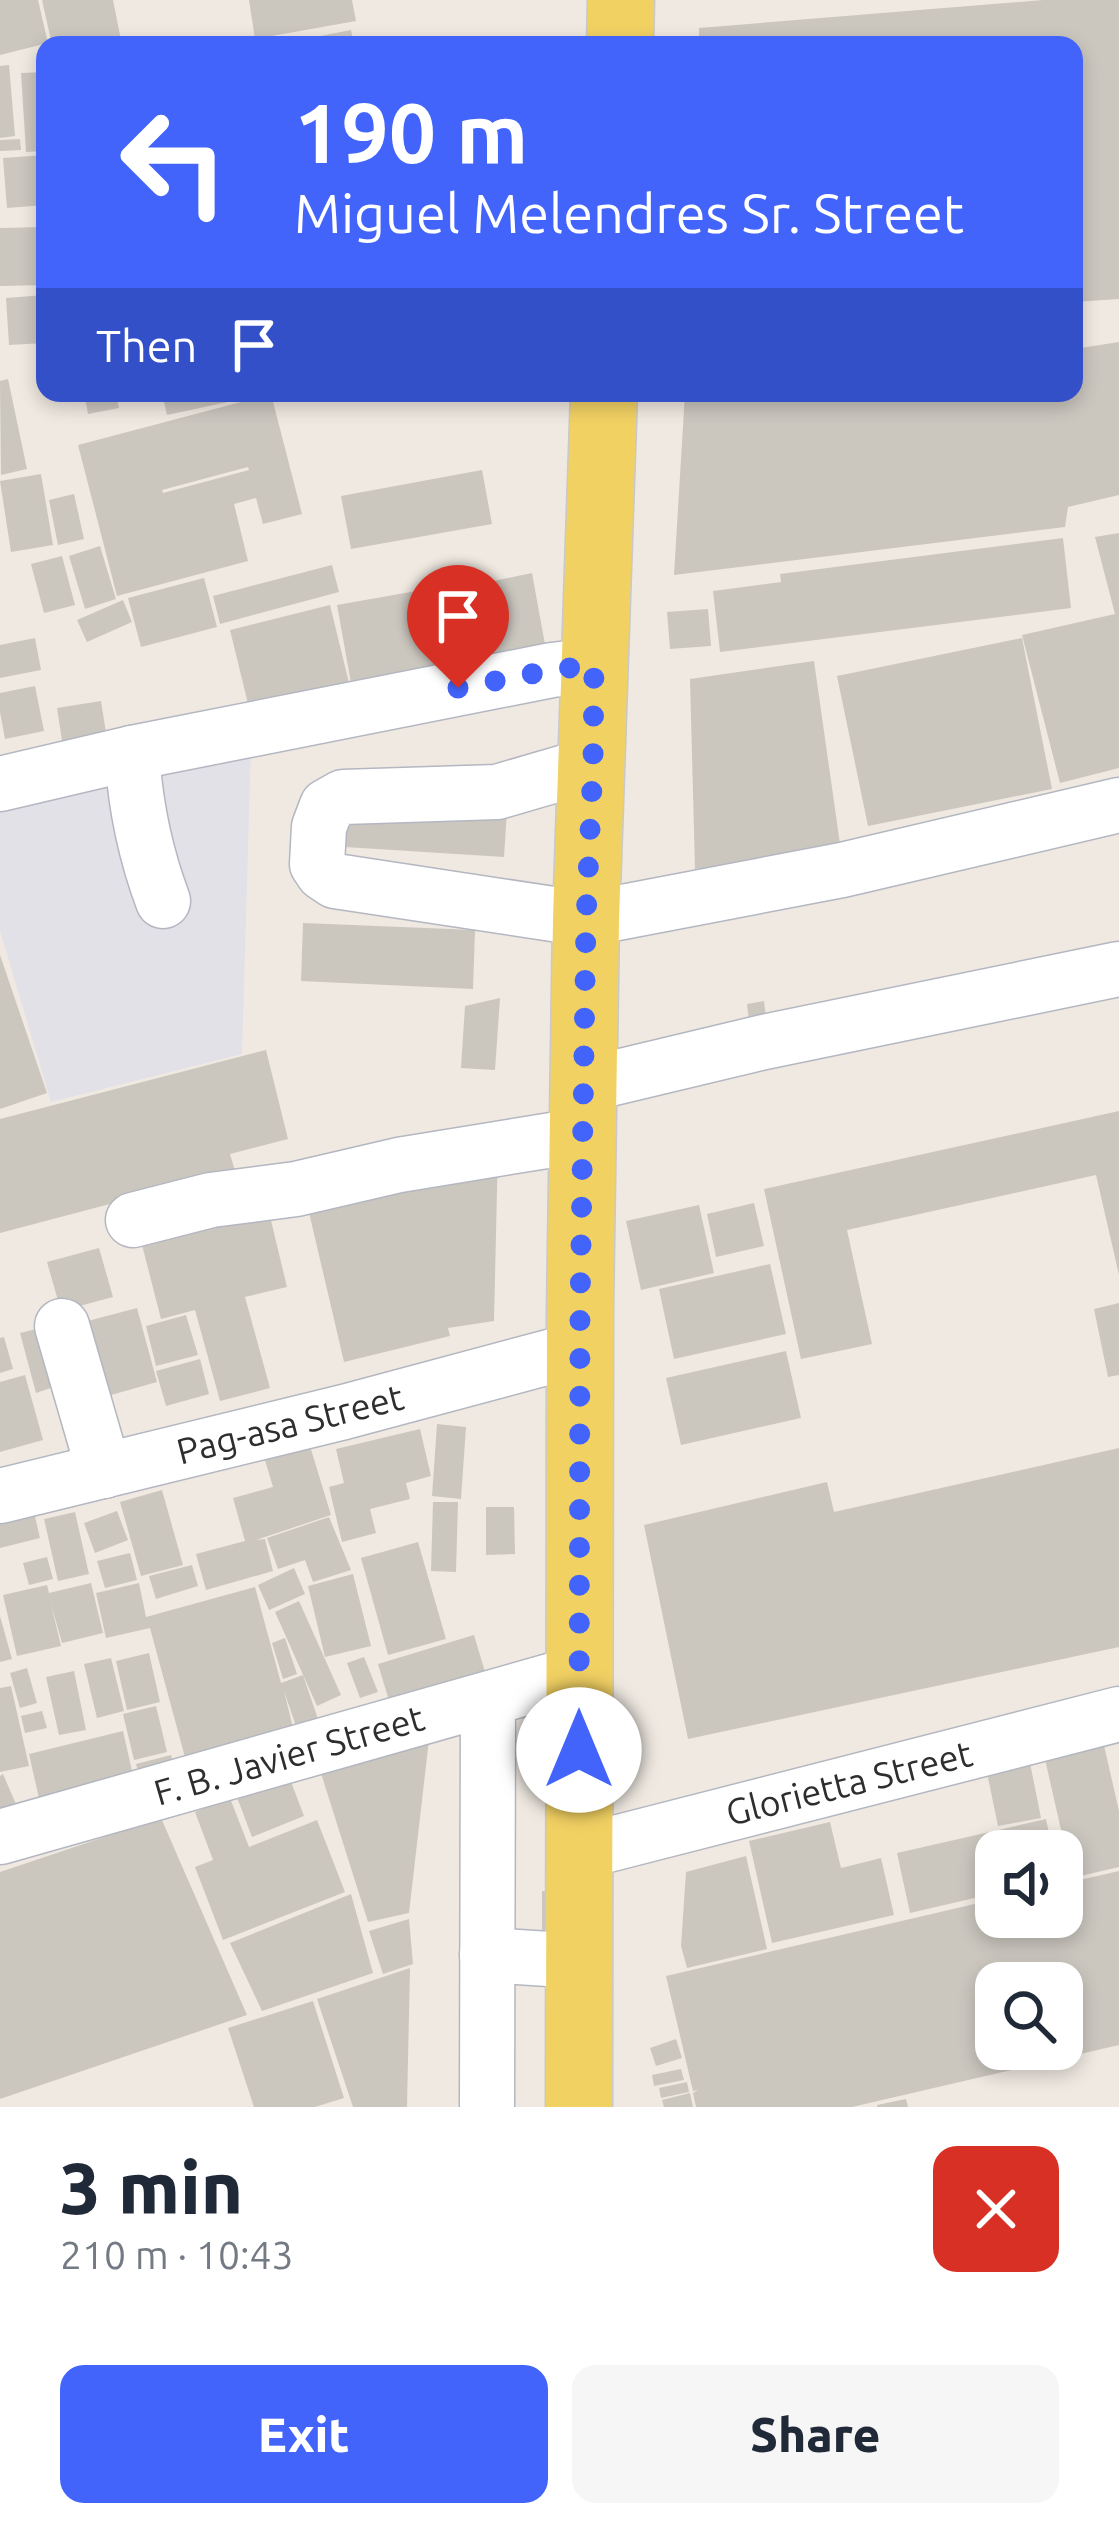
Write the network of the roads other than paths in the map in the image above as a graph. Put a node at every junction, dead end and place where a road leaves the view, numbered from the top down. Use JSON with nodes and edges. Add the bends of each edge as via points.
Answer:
{"nodes":[{"id":1,"x":621,"y":0,"type":"edge"},
{"id":2,"x":620,"y":36,"type":"edge"},
{"id":3,"x":604,"y":402,"type":"edge"},
{"id":4,"x":594,"y":665,"type":"junction"},
{"id":5,"x":132,"y":753,"type":"junction"},
{"id":6,"x":593,"y":764,"type":"junction"},
{"id":7,"x":0,"y":784,"type":"edge"},
{"id":8,"x":1119,"y":805,"type":"edge"},
{"id":9,"x":163,"y":901,"type":"dead end"},
{"id":10,"x":586,"y":920,"type":"junction"},
{"id":11,"x":1119,"y":969,"type":"edge"},
{"id":12,"x":583,"y":1110,"type":"junction"},
{"id":13,"x":133,"y":1220,"type":"dead end"},
{"id":14,"x":62,"y":1326,"type":"dead end"},
{"id":15,"x":579,"y":1349,"type":"junction"},
{"id":16,"x":104,"y":1471,"type":"junction"},
{"id":17,"x":0,"y":1496,"type":"edge"},
{"id":18,"x":578,"y":1673,"type":"junction"},
{"id":19,"x":488,"y":1699,"type":"junction"},
{"id":20,"x":1119,"y":1714,"type":"edge"},
{"id":21,"x":0,"y":1837,"type":"edge"},
{"id":22,"x":580,"y":1852,"type":"junction"},
{"id":23,"x":488,"y":1955,"type":"junction"},
{"id":24,"x":580,"y":1961,"type":"junction"},
{"id":25,"x":487,"y":2107,"type":"edge"},
{"id":26,"x":579,"y":2107,"type":"edge"}],
"edges":[{"from":1,"to":2,"type":"main road"},
{"from":3,"to":4,"type":"main road"},
{"from":4,"to":5,"type":"street"},
{"from":4,"to":6,"type":"main road"},
{"from":5,"to":7,"type":"street"},
{"from":5,"to":9,"type":"street","via":[[135,799]]},
{"from":6,"to":10,"type":"main road"},
{"from":6,"to":10,"type":"street","via":[[497,792],[343,797],[328,806],[319,827],[317,864],[335,881]]},
{"from":8,"to":10,"type":"street"},
{"from":10,"to":12,"type":"main road"},
{"from":11,"to":12,"type":"street","via":[[764,1042]]},
{"from":12,"to":13,"type":"street","via":[[399,1165]]},
{"from":12,"to":15,"type":"main road"},
{"from":14,"to":16,"type":"street"},
{"from":15,"to":16,"type":"street","name":"Pag-asa Street"},
{"from":15,"to":18,"type":"main road"},
{"from":16,"to":17,"type":"street","name":"Pag-asa Street"},
{"from":18,"to":19,"type":"street","name":"F. B. Javier Street"},
{"from":18,"to":22,"type":"main road"},
{"from":19,"to":21,"type":"street","name":"F. B. Javier Street"},
{"from":19,"to":23,"type":"street"},
{"from":20,"to":22,"type":"street","name":"Glorietta Street"},
{"from":22,"to":24,"type":"main road"},
{"from":23,"to":24,"type":"street"},
{"from":23,"to":25,"type":"street"},
{"from":24,"to":26,"type":"main road"}]}
